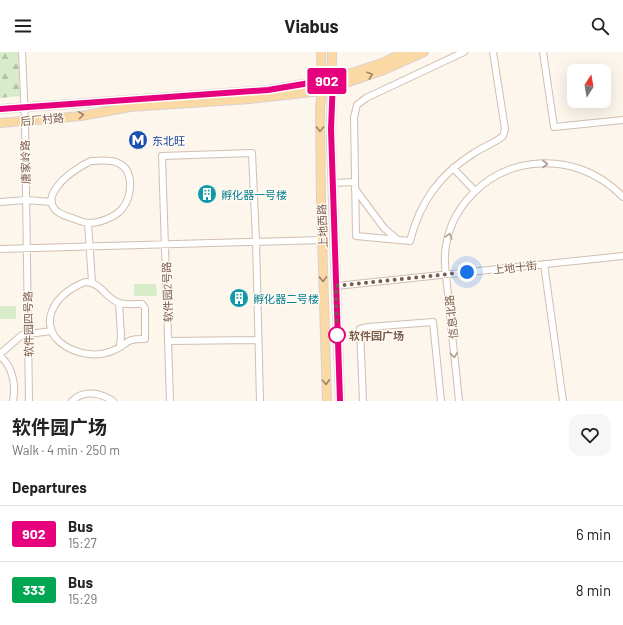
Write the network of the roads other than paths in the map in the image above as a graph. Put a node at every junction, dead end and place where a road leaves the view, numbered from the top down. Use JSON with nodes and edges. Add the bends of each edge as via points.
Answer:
{"nodes":[{"id":1,"x":22,"y":52,"type":"edge"},
{"id":2,"x":321,"y":52,"type":"edge"},
{"id":3,"x":332,"y":52,"type":"edge"},
{"id":4,"x":405,"y":52,"type":"edge"},
{"id":5,"x":424,"y":52,"type":"edge"},
{"id":6,"x":464,"y":52,"type":"edge"},
{"id":7,"x":493,"y":52,"type":"edge"},
{"id":8,"x":543,"y":52,"type":"edge"},
{"id":9,"x":333,"y":79,"type":"junction"},
{"id":10,"x":322,"y":82,"type":"junction"},
{"id":11,"x":333,"y":88,"type":"junction"},
{"id":12,"x":322,"y":91,"type":"junction"},
{"id":13,"x":24,"y":108,"type":"junction"},
{"id":14,"x":0,"y":110,"type":"edge"},
{"id":15,"x":25,"y":120,"type":"junction"},
{"id":16,"x":623,"y":120,"type":"edge"},
{"id":17,"x":0,"y":123,"type":"edge"},
{"id":18,"x":453,"y":168,"type":"junction"},
{"id":19,"x":333,"y":182,"type":"junction"},
{"id":20,"x":355,"y":182,"type":"junction"},
{"id":21,"x":355,"y":189,"type":"junction"},
{"id":22,"x":475,"y":191,"type":"junction"},
{"id":23,"x":623,"y":197,"type":"edge"},
{"id":24,"x":26,"y":200,"type":"junction"},
{"id":25,"x":0,"y":202,"type":"edge"},
{"id":26,"x":52,"y":202,"type":"junction"},
{"id":27,"x":88,"y":223,"type":"junction"},
{"id":28,"x":322,"y":240,"type":"junction"},
{"id":29,"x":398,"y":240,"type":"junction"},
{"id":30,"x":256,"y":241,"type":"junction"},
{"id":31,"x":166,"y":244,"type":"junction"},
{"id":32,"x":89,"y":246,"type":"junction"},
{"id":33,"x":27,"y":248,"type":"junction"},
{"id":34,"x":0,"y":249,"type":"edge"},
{"id":35,"x":623,"y":256,"type":"edge"},
{"id":36,"x":544,"y":264,"type":"junction"},
{"id":37,"x":446,"y":274,"type":"junction"},
{"id":38,"x":92,"y":282,"type":"junction"},
{"id":39,"x":336,"y":286,"type":"junction"},
{"id":40,"x":119,"y":303,"type":"junction"},
{"id":41,"x":51,"y":331,"type":"junction"},
{"id":42,"x":29,"y":333,"type":"junction"},
{"id":43,"x":258,"y":340,"type":"junction"},
{"id":44,"x":168,"y":341,"type":"junction"},
{"id":45,"x":120,"y":347,"type":"junction"},
{"id":46,"x":0,"y":355,"type":"edge"},
{"id":47,"x":13,"y":401,"type":"edge"},
{"id":48,"x":29,"y":401,"type":"edge"},
{"id":49,"x":72,"y":401,"type":"edge"},
{"id":50,"x":113,"y":401,"type":"edge"},
{"id":51,"x":170,"y":401,"type":"edge"},
{"id":52,"x":260,"y":401,"type":"edge"},
{"id":53,"x":328,"y":401,"type":"edge"},
{"id":54,"x":340,"y":401,"type":"edge"},
{"id":55,"x":363,"y":401,"type":"edge"},
{"id":56,"x":441,"y":401,"type":"edge"},
{"id":57,"x":459,"y":401,"type":"edge"},
{"id":58,"x":563,"y":401,"type":"edge"}],
"edges":[{"from":1,"to":13,"type":"street","name":"唐家岭路"},
{"from":2,"to":10,"type":"main road","name":"上地西路"},
{"from":3,"to":9,"type":"main road","name":"上地西路"},
{"from":4,"to":9,"type":"main road","name":"后厂村路","via":[[382,63]]},
{"from":11,"to":5,"type":"main road","name":"后厂村路","one_way":true,"via":[[384,70]]},
{"from":6,"to":20,"type":"street","via":[[366,98],[357,105],[354,117]]},
{"from":7,"to":18,"type":"street","via":[[505,133]]},
{"from":8,"to":16,"type":"street","via":[[554,127]]},
{"from":9,"to":10,"type":"main road","name":"后厂村路"},
{"from":9,"to":11,"type":"main road","name":"上地西路"},
{"from":10,"to":12,"type":"main road","name":"上地西路"},
{"from":10,"to":13,"type":"main road","name":"后厂村路","via":[[268,90]]},
{"from":11,"to":12,"type":"main road","name":"后厂村路"},
{"from":11,"to":19,"type":"main road","name":"上地西路","via":[[330,103]]},
{"from":15,"to":12,"type":"main road","name":"后厂村路","one_way":true,"via":[[81,116],[130,107]]},
{"from":12,"to":28,"type":"main road","name":"上地西路","one_way":true},
{"from":13,"to":14,"type":"main road","name":"后厂村路"},
{"from":13,"to":15,"type":"street","name":"唐家岭路"},
{"from":15,"to":17,"type":"main road","name":"后厂村路"},
{"from":15,"to":24,"type":"street","name":"唐家岭路"},
{"from":18,"to":22,"type":"street"},
{"from":18,"to":29,"type":"street","via":[[435,186],[424,202],[415,219],[410,241]]},
{"from":19,"to":20,"type":"street"},
{"from":19,"to":39,"type":"main road","name":"上地西路"},
{"from":20,"to":21,"type":"street"},
{"from":21,"to":29,"type":"street","via":[[384,228]]},
{"from":21,"to":29,"type":"street","via":[[356,236]]},
{"from":22,"to":23,"type":"street","name":"信息北路","one_way":true,"via":[[503,171],[517,166],[543,163],[583,169],[609,184]]},
{"from":37,"to":22,"type":"street","name":"信息北路","one_way":true,"via":[[445,254],[452,226]]},
{"from":24,"to":25,"type":"street"},
{"from":24,"to":26,"type":"street"},
{"from":24,"to":33,"type":"street","name":"唐家岭路"},
{"from":26,"to":27,"type":"street","via":[[58,214]]},
{"from":26,"to":27,"type":"street","via":[[57,185],[80,166],[91,161],[118,162],[124,166],[130,179],[123,208],[100,221]]},
{"from":27,"to":32,"type":"street"},
{"from":28,"to":30,"type":"street"},
{"from":28,"to":53,"type":"main road","name":"上地西路","one_way":true},
{"from":30,"to":31,"type":"street"},
{"from":30,"to":31,"type":"street","name":"软件园2号路","via":[[252,153],[162,156]]},
{"from":30,"to":43,"type":"street"},
{"from":31,"to":32,"type":"street"},
{"from":31,"to":44,"type":"street","name":"软件园2号路"},
{"from":32,"to":33,"type":"street"},
{"from":32,"to":38,"type":"street"},
{"from":33,"to":34,"type":"street"},
{"from":33,"to":42,"type":"street","name":"软件园四号路"},
{"from":35,"to":36,"type":"street","name":"上地十街"},
{"from":36,"to":37,"type":"street","name":"上地十街"},
{"from":36,"to":58,"type":"street"},
{"from":37,"to":39,"type":"street","name":"上地十街"},
{"from":37,"to":57,"type":"street","name":"信息北路","one_way":true},
{"from":38,"to":40,"type":"street"},
{"from":38,"to":41,"type":"street","via":[[85,282],[69,289],[56,303],[50,315]]},
{"from":39,"to":54,"type":"main road","name":"上地西路"},
{"from":40,"to":45,"type":"street"},
{"from":40,"to":45,"type":"street","via":[[142,304],[145,308],[145,339],[131,339]]},
{"from":41,"to":42,"type":"street"},
{"from":41,"to":45,"type":"street","via":[[59,342],[74,351],[93,354],[110,352]]},
{"from":42,"to":46,"type":"street","via":[[20,336]]},
{"from":42,"to":48,"type":"street","name":"软件园四号路"},
{"from":43,"to":44,"type":"street"},
{"from":43,"to":52,"type":"street"},
{"from":44,"to":51,"type":"street","name":"软件园2号路"},
{"from":46,"to":47,"type":"street","via":[[12,374]]},
{"from":49,"to":50,"type":"street","via":[[89,393],[105,396]]},
{"from":55,"to":56,"type":"street","via":[[360,329],[433,322]]}]}
